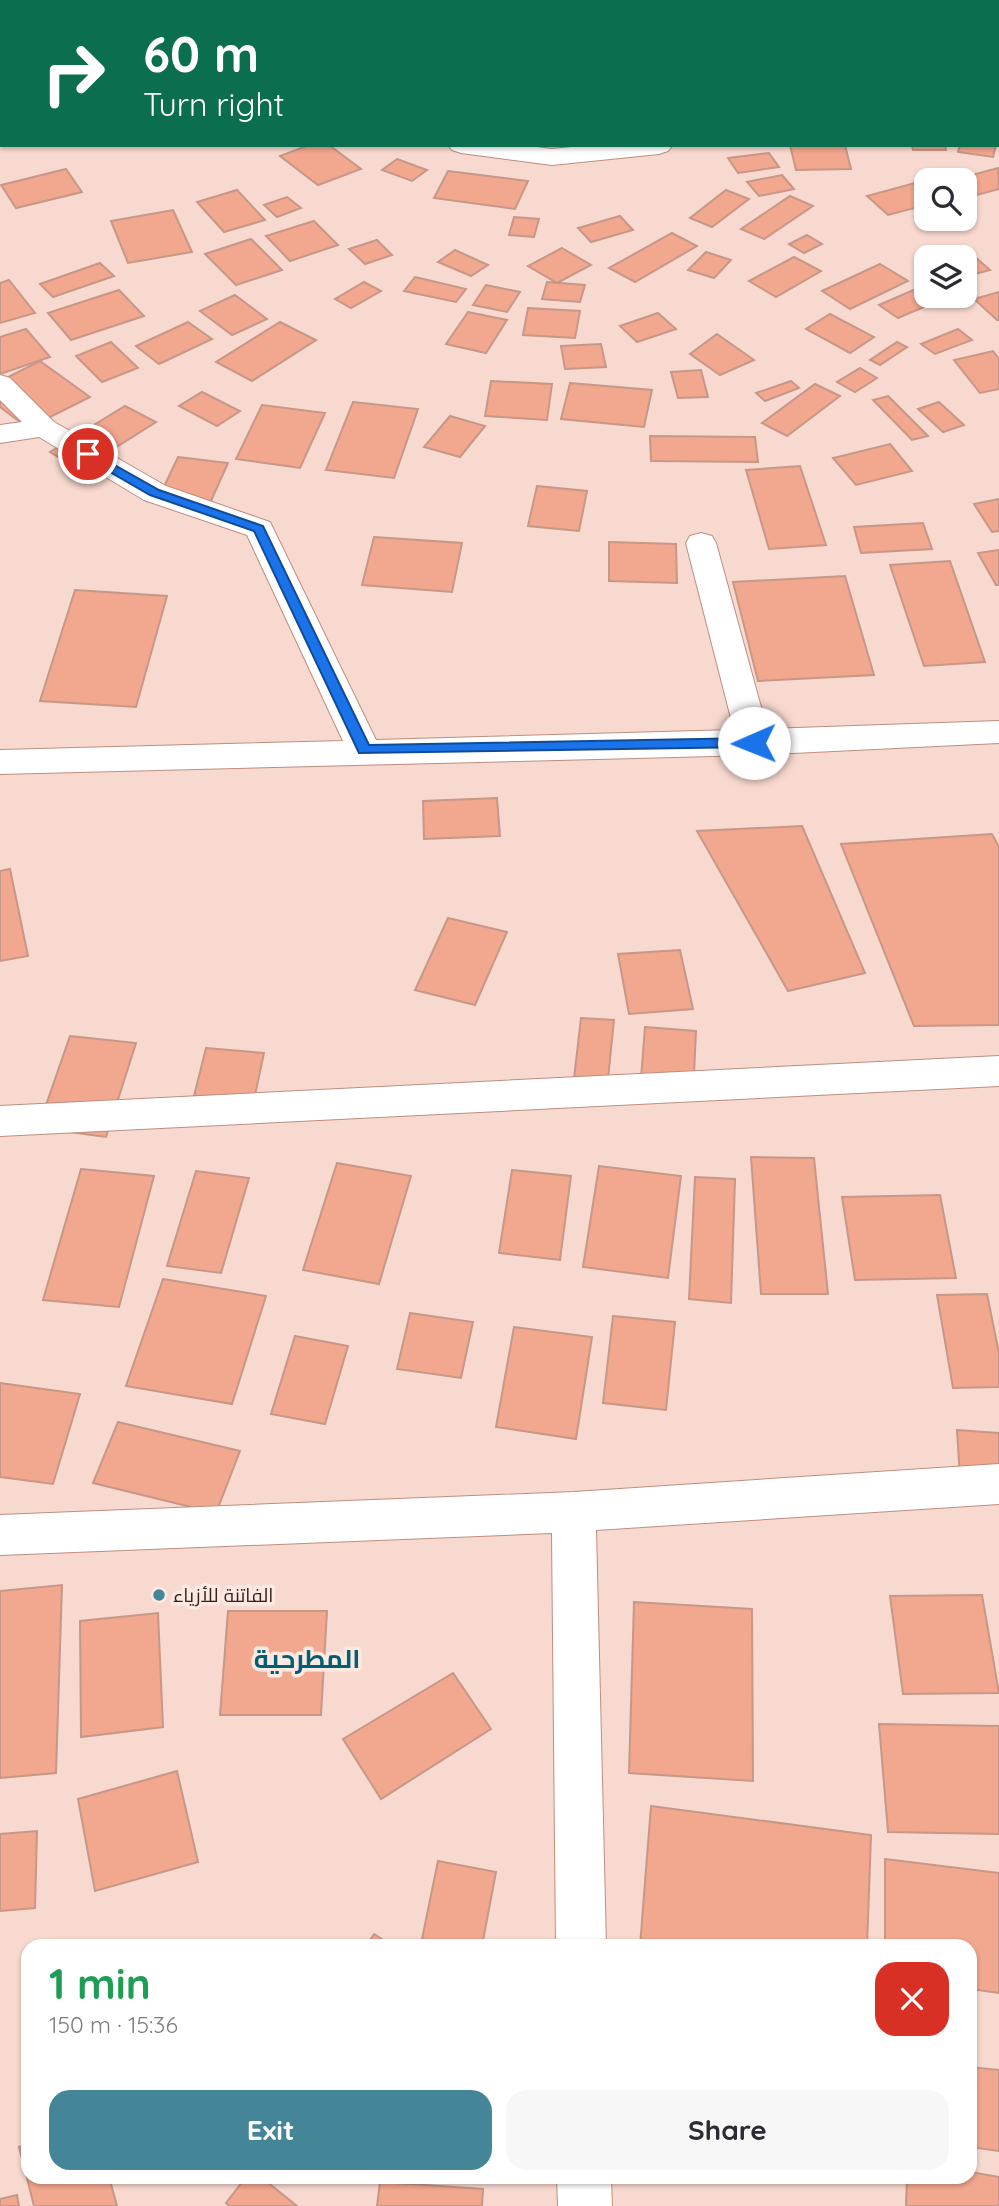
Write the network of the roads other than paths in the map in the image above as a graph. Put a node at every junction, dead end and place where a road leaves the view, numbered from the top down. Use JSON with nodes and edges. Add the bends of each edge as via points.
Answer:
{"nodes":[{"id":1,"x":476,"y":147,"type":"edge"},
{"id":2,"x":649,"y":147,"type":"edge"},
{"id":3,"x":0,"y":384,"type":"edge"},
{"id":4,"x":44,"y":428,"type":"junction"},
{"id":5,"x":0,"y":434,"type":"edge"},
{"id":6,"x":701,"y":543,"type":"dead end"},
{"id":7,"x":999,"y":732,"type":"edge"},
{"id":8,"x":754,"y":743,"type":"junction"},
{"id":9,"x":364,"y":750,"type":"junction"},
{"id":10,"x":0,"y":762,"type":"edge"},
{"id":11,"x":999,"y":1072,"type":"edge"},
{"id":12,"x":0,"y":1121,"type":"edge"},
{"id":13,"x":999,"y":1485,"type":"edge"},
{"id":14,"x":574,"y":1511,"type":"junction"},
{"id":15,"x":0,"y":1535,"type":"edge"},
{"id":16,"x":581,"y":1939,"type":"edge"},
{"id":17,"x":584,"y":2184,"type":"edge"},
{"id":18,"x":585,"y":2206,"type":"edge"}],
"edges":[{"from":1,"to":2,"type":"street","via":[[552,157]]},
{"from":3,"to":4,"type":"street"},
{"from":4,"to":5,"type":"street"},
{"from":4,"to":9,"type":"street","via":[[155,493],[259,529]]},
{"from":6,"to":8,"type":"street"},
{"from":7,"to":8,"type":"street"},
{"from":8,"to":9,"type":"street"},
{"from":9,"to":10,"type":"street"},
{"from":11,"to":12,"type":"street"},
{"from":13,"to":14,"type":"street"},
{"from":14,"to":15,"type":"street"},
{"from":14,"to":16,"type":"street"},
{"from":17,"to":18,"type":"street"}]}
